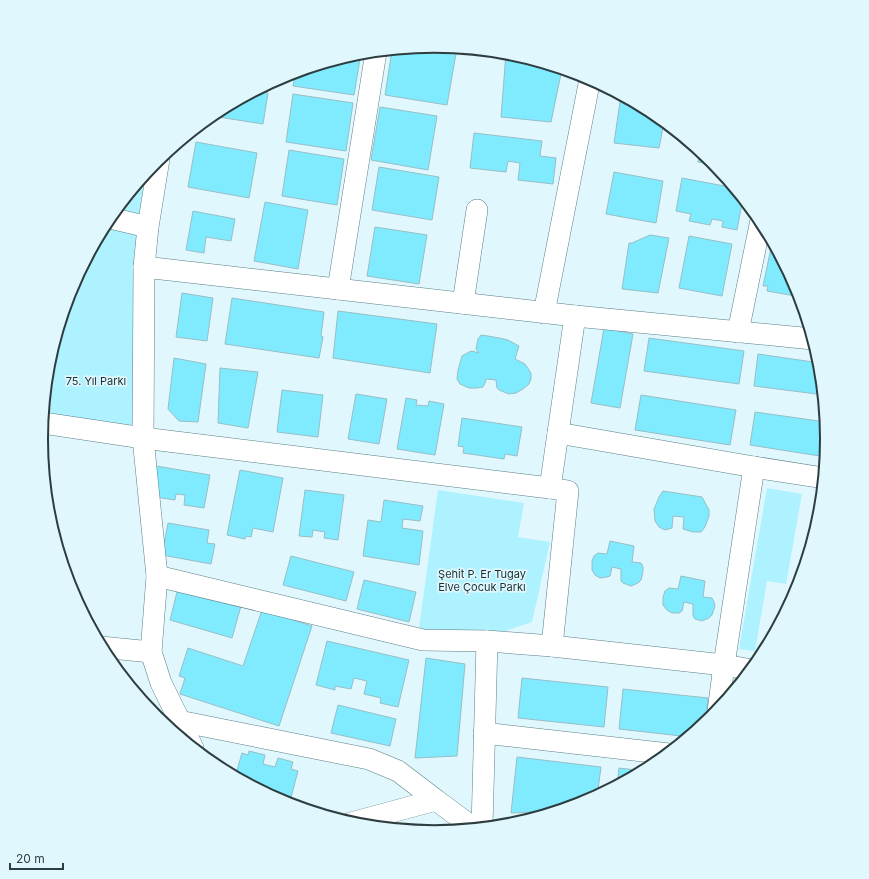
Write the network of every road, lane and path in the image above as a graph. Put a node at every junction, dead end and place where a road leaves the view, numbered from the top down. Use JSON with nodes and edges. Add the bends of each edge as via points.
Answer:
{"nodes":[{"id":1,"x":375,"y":57,"type":"edge"},
{"id":2,"x":589,"y":85,"type":"edge"},
{"id":3,"x":157,"y":170,"type":"edge"},
{"id":4,"x":478,"y":210,"type":"dead end"},
{"id":5,"x":117,"y":220,"type":"edge"},
{"id":6,"x":148,"y":227,"type":"junction"},
{"id":7,"x":759,"y":230,"type":"edge"},
{"id":8,"x":144,"y":267,"type":"junction"},
{"id":9,"x":338,"y":289,"type":"junction"},
{"id":10,"x":463,"y":303,"type":"junction"},
{"id":11,"x":544,"y":312,"type":"junction"},
{"id":12,"x":575,"y":316,"type":"junction"},
{"id":13,"x":738,"y":332,"type":"junction"},
{"id":14,"x":808,"y":339,"type":"edge"},
{"id":15,"x":49,"y":424,"type":"edge"},
{"id":16,"x":558,"y":432,"type":"junction"},
{"id":17,"x":144,"y":438,"type":"junction"},
{"id":18,"x":754,"y":467,"type":"junction"},
{"id":19,"x":819,"y":477,"type":"edge"},
{"id":20,"x":550,"y":488,"type":"junction"},
{"id":21,"x":157,"y":576,"type":"junction"},
{"id":22,"x":487,"y":641,"type":"junction"},
{"id":23,"x":552,"y":646,"type":"junction"},
{"id":24,"x":109,"y":648,"type":"edge"},
{"id":25,"x":151,"y":652,"type":"junction"},
{"id":26,"x":724,"y":665,"type":"junction"},
{"id":27,"x":745,"y":669,"type":"edge"},
{"id":28,"x":719,"y":700,"type":"edge"},
{"id":29,"x":179,"y":721,"type":"junction"},
{"id":30,"x":484,"y":732,"type":"junction"},
{"id":31,"x":187,"y":735,"type":"edge"},
{"id":32,"x":660,"y":753,"type":"edge"},
{"id":33,"x":436,"y":800,"type":"junction"},
{"id":34,"x":363,"y":820,"type":"edge"},
{"id":35,"x":482,"y":823,"type":"edge"},
{"id":36,"x":469,"y":824,"type":"edge"}],
"edges":[{"from":1,"to":9,"type":"street"},
{"from":2,"to":11,"type":"street"},
{"from":3,"to":6,"type":"street"},
{"from":4,"to":10,"type":"street"},
{"from":5,"to":6,"type":"street"},
{"from":6,"to":8,"type":"street"},
{"from":7,"to":13,"type":"street"},
{"from":8,"to":9,"type":"street"},
{"from":8,"to":17,"type":"street"},
{"from":9,"to":10,"type":"street"},
{"from":10,"to":11,"type":"street"},
{"from":11,"to":12,"type":"street"},
{"from":12,"to":13,"type":"street"},
{"from":12,"to":16,"type":"street"},
{"from":13,"to":14,"type":"street"},
{"from":15,"to":17,"type":"street"},
{"from":16,"to":18,"type":"street"},
{"from":16,"to":20,"type":"street"},
{"from":17,"to":20,"type":"street"},
{"from":17,"to":21,"type":"street"},
{"from":18,"to":19,"type":"street"},
{"from":18,"to":26,"type":"street"},
{"from":20,"to":23,"type":"street","via":[[568,491]]},
{"from":21,"to":22,"type":"street","via":[[424,640]]},
{"from":21,"to":25,"type":"street"},
{"from":22,"to":23,"type":"street"},
{"from":22,"to":30,"type":"street"},
{"from":23,"to":26,"type":"street"},
{"from":24,"to":25,"type":"street"},
{"from":25,"to":29,"type":"street","via":[[160,683]]},
{"from":26,"to":27,"type":"street"},
{"from":26,"to":28,"type":"street"},
{"from":29,"to":31,"type":"street"},
{"from":29,"to":33,"type":"street","via":[[369,759],[398,771]]},
{"from":30,"to":32,"type":"street"},
{"from":30,"to":35,"type":"street"},
{"from":33,"to":34,"type":"street"},
{"from":33,"to":36,"type":"street"}]}
